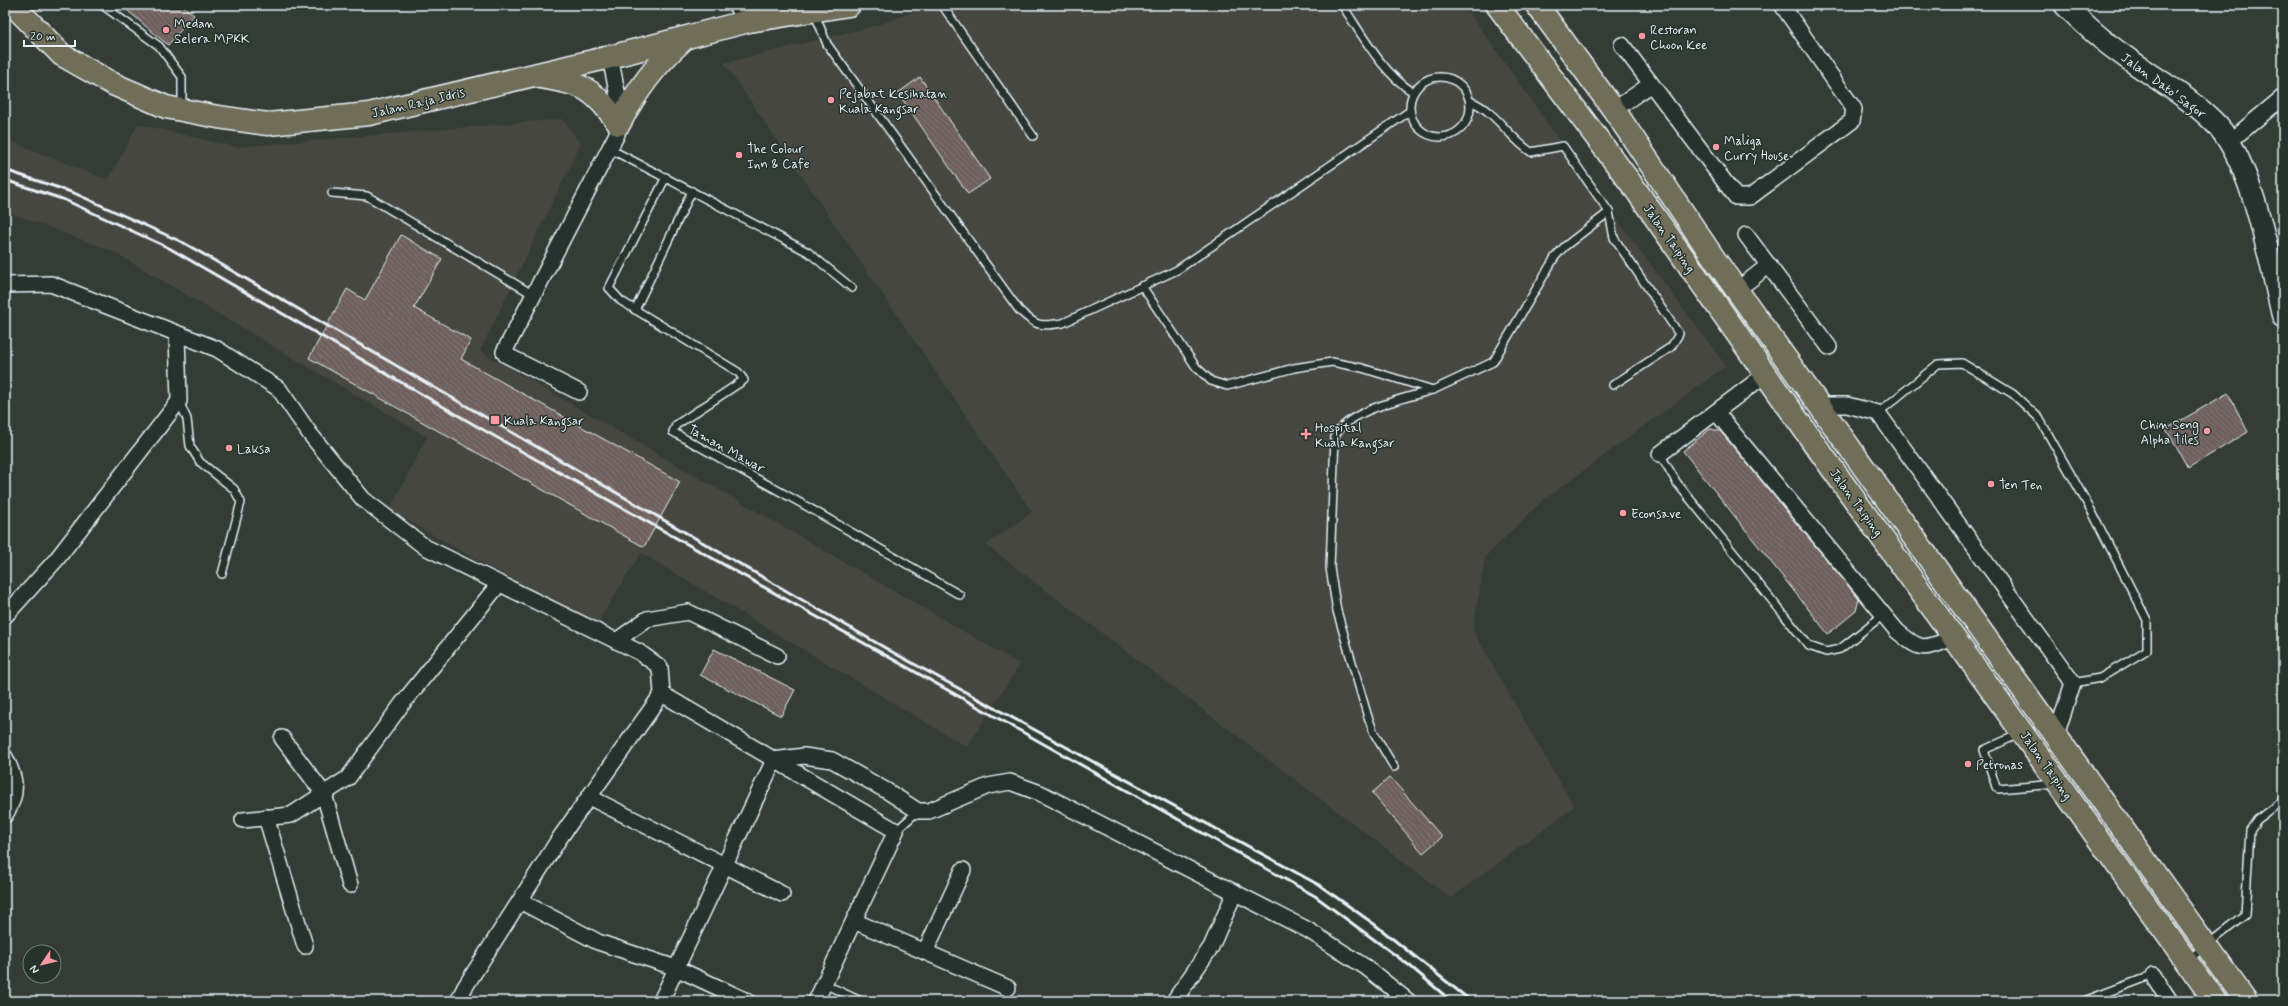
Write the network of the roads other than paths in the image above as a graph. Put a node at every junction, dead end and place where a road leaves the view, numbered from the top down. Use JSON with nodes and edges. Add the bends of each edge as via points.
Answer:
{"nodes":[{"id":1,"x":13,"y":5,"type":"edge"},
{"id":2,"x":102,"y":5,"type":"edge"},
{"id":3,"x":849,"y":5,"type":"edge"},
{"id":4,"x":942,"y":5,"type":"edge"},
{"id":5,"x":1342,"y":5,"type":"edge"},
{"id":6,"x":1497,"y":5,"type":"edge"},
{"id":7,"x":1537,"y":5,"type":"edge"},
{"id":8,"x":2065,"y":5,"type":"edge"},
{"id":9,"x":1788,"y":7,"type":"edge"},
{"id":10,"x":814,"y":10,"type":"junction"},
{"id":11,"x":743,"y":13,"type":"edge"},
{"id":12,"x":685,"y":38,"type":"junction"},
{"id":13,"x":1622,"y":45,"type":"dead end"},
{"id":14,"x":610,"y":57,"type":"junction"},
{"id":15,"x":531,"y":75,"type":"junction"},
{"id":16,"x":1651,"y":84,"type":"junction"},
{"id":17,"x":1413,"y":92,"type":"junction"},
{"id":18,"x":2283,"y":97,"type":"edge"},
{"id":19,"x":1470,"y":101,"type":"junction"},
{"id":20,"x":182,"y":110,"type":"junction"},
{"id":21,"x":1614,"y":110,"type":"junction"},
{"id":22,"x":1410,"y":112,"type":"junction"},
{"id":23,"x":619,"y":124,"type":"junction"},
{"id":24,"x":1033,"y":136,"type":"dead end"},
{"id":25,"x":2229,"y":142,"type":"junction"},
{"id":26,"x":610,"y":149,"type":"junction"},
{"id":27,"x":666,"y":178,"type":"junction"},
{"id":28,"x":1636,"y":190,"type":"junction"},
{"id":29,"x":692,"y":191,"type":"junction"},
{"id":30,"x":332,"y":193,"type":"dead end"},
{"id":31,"x":1609,"y":212,"type":"junction"},
{"id":32,"x":1746,"y":235,"type":"dead end"},
{"id":33,"x":1769,"y":266,"type":"junction"},
{"id":34,"x":5,"y":285,"type":"edge"},
{"id":35,"x":1142,"y":286,"type":"junction"},
{"id":36,"x":852,"y":288,"type":"dead end"},
{"id":37,"x":1737,"y":290,"type":"junction"},
{"id":38,"x":534,"y":295,"type":"junction"},
{"id":39,"x":635,"y":310,"type":"junction"},
{"id":40,"x":2283,"y":317,"type":"edge"},
{"id":41,"x":177,"y":334,"type":"junction"},
{"id":42,"x":1829,"y":346,"type":"dead end"},
{"id":43,"x":1766,"y":374,"type":"junction"},
{"id":44,"x":1613,"y":385,"type":"dead end"},
{"id":45,"x":1433,"y":390,"type":"junction"},
{"id":46,"x":579,"y":392,"type":"dead end"},
{"id":47,"x":179,"y":401,"type":"junction"},
{"id":48,"x":1819,"y":404,"type":"junction"},
{"id":49,"x":1716,"y":412,"type":"junction"},
{"id":50,"x":1878,"y":413,"type":"junction"},
{"id":51,"x":1660,"y":454,"type":"joint"},
{"id":52,"x":222,"y":574,"type":"dead end"},
{"id":53,"x":499,"y":584,"type":"junction"},
{"id":54,"x":960,"y":595,"type":"dead end"},
{"id":55,"x":1883,"y":615,"type":"junction"},
{"id":56,"x":5,"y":616,"type":"edge"},
{"id":57,"x":1955,"y":637,"type":"junction"},
{"id":58,"x":616,"y":641,"type":"junction"},
{"id":59,"x":776,"y":656,"type":"dead end"},
{"id":60,"x":2073,"y":683,"type":"junction"},
{"id":61,"x":662,"y":694,"type":"junction"},
{"id":62,"x":2023,"y":732,"type":"junction"},
{"id":63,"x":2056,"y":735,"type":"junction"},
{"id":64,"x":282,"y":738,"type":"dead end"},
{"id":65,"x":5,"y":757,"type":"edge"},
{"id":66,"x":774,"y":760,"type":"junction"},
{"id":67,"x":1394,"y":767,"type":"dead end"},
{"id":68,"x":2060,"y":784,"type":"junction"},
{"id":69,"x":324,"y":794,"type":"junction"},
{"id":70,"x":589,"y":797,"type":"junction"},
{"id":71,"x":2283,"y":800,"type":"edge"},
{"id":72,"x":918,"y":811,"type":"junction"},
{"id":73,"x":5,"y":815,"type":"edge"},
{"id":74,"x":266,"y":817,"type":"junction"},
{"id":75,"x":243,"y":820,"type":"dead end"},
{"id":76,"x":896,"y":831,"type":"junction"},
{"id":77,"x":724,"y":865,"type":"junction"},
{"id":78,"x":963,"y":870,"type":"dead end"},
{"id":79,"x":350,"y":885,"type":"dead end"},
{"id":80,"x":1235,"y":892,"type":"junction"},
{"id":81,"x":782,"y":894,"type":"dead end"},
{"id":82,"x":520,"y":900,"type":"junction"},
{"id":83,"x":854,"y":921,"type":"junction"},
{"id":84,"x":304,"y":946,"type":"dead end"},
{"id":85,"x":2207,"y":946,"type":"junction"},
{"id":86,"x":925,"y":952,"type":"junction"},
{"id":87,"x":2186,"y":961,"type":"junction"},
{"id":88,"x":676,"y":968,"type":"junction"},
{"id":89,"x":2153,"y":975,"type":"joint"},
{"id":90,"x":824,"y":984,"type":"junction"},
{"id":91,"x":1008,"y":988,"type":"dead end"},
{"id":92,"x":458,"y":1001,"type":"edge"},
{"id":93,"x":661,"y":1001,"type":"edge"},
{"id":94,"x":747,"y":1001,"type":"edge"},
{"id":95,"x":816,"y":1001,"type":"edge"},
{"id":96,"x":861,"y":1001,"type":"edge"},
{"id":97,"x":1174,"y":1001,"type":"edge"},
{"id":98,"x":1408,"y":1001,"type":"edge"},
{"id":99,"x":2084,"y":1001,"type":"edge"},
{"id":100,"x":2170,"y":1001,"type":"edge"},
{"id":101,"x":2215,"y":1001,"type":"edge"},
{"id":102,"x":2246,"y":1001,"type":"edge"}],
"edges":[{"from":1,"to":20,"type":"main road","name":"Jalan Raja Idris","via":[[62,55],[113,84],[166,107]]},
{"from":2,"to":20,"type":"lane","via":[[160,46],[182,77]]},
{"from":3,"to":10,"type":"main road","name":"Jalan Raja Idris"},
{"from":4,"to":24,"type":"lane"},
{"from":5,"to":17,"type":"lane","via":[[1386,67],[1402,85]]},
{"from":6,"to":28,"type":"main road","name":"Jalan Taiping"},
{"from":7,"to":21,"type":"main road","name":"Jalan Taiping"},
{"from":8,"to":25,"type":"main road","name":"Jalan Dato' Sagor","via":[[2086,26],[2120,53],[2175,90],[2214,122]]},
{"from":9,"to":16,"type":"street","via":[[1854,109],[1852,120],[1750,197],[1736,197]]},
{"from":10,"to":11,"type":"main road","name":"Jalan Raja Idris"},
{"from":10,"to":35,"type":"lane","via":[[827,44],[1019,310],[1033,323],[1062,323]]},
{"from":11,"to":12,"type":"main road","name":"Jalan Raja Idris"},
{"from":12,"to":14,"type":"main road","name":"Jalan Raja Idris"},
{"from":12,"to":23,"type":"main road","via":[[660,60]]},
{"from":13,"to":16,"type":"street"},
{"from":14,"to":15,"type":"main road","name":"Jalan Raja Idris"},
{"from":14,"to":23,"type":"street","via":[[621,111]]},
{"from":15,"to":20,"type":"main road","name":"Jalan Raja Idris","via":[[369,114],[319,120],[268,124]]},
{"from":15,"to":23,"type":"main road","via":[[575,83],[600,99]]},
{"from":16,"to":21,"type":"street"},
{"from":17,"to":19,"type":"lane","via":[[1426,80],[1444,76],[1461,85]]},
{"from":17,"to":22,"type":"lane"},
{"from":18,"to":25,"type":"street"},
{"from":19,"to":22,"type":"lane","via":[[1470,111],[1462,128],[1446,137],[1436,137],[1421,130]]},
{"from":19,"to":31,"type":"lane","via":[[1480,105],[1496,118],[1519,144],[1531,152],[1563,146]]},
{"from":21,"to":28,"type":"main road","via":[[1613,132]]},
{"from":21,"to":37,"type":"main road","name":"Jalan Taiping"},
{"from":22,"to":35,"type":"lane","via":[[1178,270]]},
{"from":23,"to":26,"type":"street"},
{"from":25,"to":40,"type":"main road","name":"Jalan Dato' Sagor","via":[[2244,170],[2253,198]]},
{"from":26,"to":27,"type":"lane"},
{"from":26,"to":38,"type":"street"},
{"from":27,"to":29,"type":"lane"},
{"from":27,"to":39,"type":"lane","name":"Taman Mawar","via":[[609,288],[621,301]]},
{"from":28,"to":43,"type":"main road","name":"Jalan Taiping"},
{"from":29,"to":36,"type":"lane","via":[[808,252]]},
{"from":29,"to":39,"type":"lane"},
{"from":30,"to":38,"type":"lane","via":[[367,196]]},
{"from":31,"to":44,"type":"lane","via":[[1614,238],[1680,334],[1671,347]]},
{"from":31,"to":45,"type":"lane","via":[[1555,257],[1493,362]]},
{"from":32,"to":33,"type":"street"},
{"from":33,"to":37,"type":"street"},
{"from":33,"to":42,"type":"street"},
{"from":34,"to":41,"type":"street","via":[[51,284]]},
{"from":35,"to":45,"type":"lane","via":[[1196,367],[1211,381],[1227,386],[1294,368],[1332,362],[1362,368]]},
{"from":37,"to":48,"type":"main road","name":"Jalan Taiping"},
{"from":38,"to":46,"type":"street","via":[[504,352]]},
{"from":39,"to":54,"type":"lane","name":"Taman Mawar","via":[[738,372],[744,380],[676,424],[673,432]]},
{"from":41,"to":47,"type":"street"},
{"from":41,"to":53,"type":"street","via":[[217,350],[279,390],[310,434],[363,499],[425,547]]},
{"from":43,"to":49,"type":"street"},
{"from":43,"to":57,"type":"main road","name":"Jalan Taiping"},
{"from":45,"to":67,"type":"lane","via":[[1360,414],[1340,426],[1335,436],[1330,568],[1337,611],[1366,714]]},
{"from":47,"to":52,"type":"lane","via":[[187,419],[190,446],[200,462],[234,489],[241,502]]},
{"from":47,"to":56,"type":"street","via":[[56,560]]},
{"from":48,"to":50,"type":"street","via":[[1847,405]]},
{"from":48,"to":63,"type":"main road","name":"Jalan Taiping"},
{"from":49,"to":51,"type":"street"},
{"from":49,"to":55,"type":"street"},
{"from":50,"to":60,"type":"street"},
{"from":50,"to":60,"type":"lane","via":[[1938,364],[1962,363],[2013,394],[2039,418],[2092,512],[2147,620],[2147,650],[2100,678]]},
{"from":51,"to":55,"type":"lane","via":[[1677,483],[1809,646],[1826,652],[1840,649]]},
{"from":53,"to":58,"type":"street"},
{"from":53,"to":69,"type":"street","via":[[402,704],[348,778]]},
{"from":55,"to":57,"type":"street","via":[[1915,646],[1930,647]]},
{"from":57,"to":62,"type":"main road","name":"Jalan Taiping"},
{"from":58,"to":59,"type":"street","via":[[647,619],[688,612]]},
{"from":58,"to":61,"type":"street","via":[[639,652],[660,667]]},
{"from":60,"to":63,"type":"street"},
{"from":61,"to":66,"type":"street"},
{"from":61,"to":70,"type":"street"},
{"from":62,"to":68,"type":"main road","name":"Jalan Taiping"},
{"from":62,"to":68,"type":"lane","via":[[1984,750],[1996,787],[1998,789]]},
{"from":63,"to":85,"type":"main road","name":"Jalan Taiping"},
{"from":64,"to":69,"type":"street"},
{"from":65,"to":73,"type":"street","via":[[15,780],[13,803]]},
{"from":66,"to":72,"type":"street","via":[[804,756],[832,760]]},
{"from":66,"to":76,"type":"street"},
{"from":66,"to":77,"type":"street"},
{"from":68,"to":87,"type":"main road","name":"Jalan Taiping"},
{"from":69,"to":74,"type":"street","via":[[291,815]]},
{"from":69,"to":79,"type":"street"},
{"from":70,"to":77,"type":"street"},
{"from":70,"to":82,"type":"street"},
{"from":71,"to":85,"type":"lane","via":[[2257,820],[2250,830],[2245,915]]},
{"from":72,"to":76,"type":"lane"},
{"from":72,"to":80,"type":"street","via":[[929,811],[988,786],[1010,782],[1040,793]]},
{"from":74,"to":75,"type":"street"},
{"from":74,"to":84,"type":"street"},
{"from":76,"to":83,"type":"street"},
{"from":77,"to":81,"type":"street"},
{"from":77,"to":88,"type":"street"},
{"from":78,"to":86,"type":"street"},
{"from":80,"to":97,"type":"street","via":[[1211,947]]},
{"from":80,"to":98,"type":"street","via":[[1308,930],[1367,968]]},
{"from":82,"to":88,"type":"street","via":[[598,942]]},
{"from":82,"to":92,"type":"street","via":[[464,987]]},
{"from":83,"to":86,"type":"street"},
{"from":83,"to":90,"type":"street"},
{"from":85,"to":87,"type":"lane"},
{"from":85,"to":102,"type":"main road","name":"Jalan Taiping"},
{"from":86,"to":91,"type":"street"},
{"from":87,"to":101,"type":"main road","name":"Jalan Taiping"},
{"from":88,"to":93,"type":"street"},
{"from":88,"to":94,"type":"street"},
{"from":89,"to":99,"type":"lane"},
{"from":89,"to":100,"type":"street"},
{"from":90,"to":95,"type":"street"},
{"from":90,"to":96,"type":"lane"}]}
